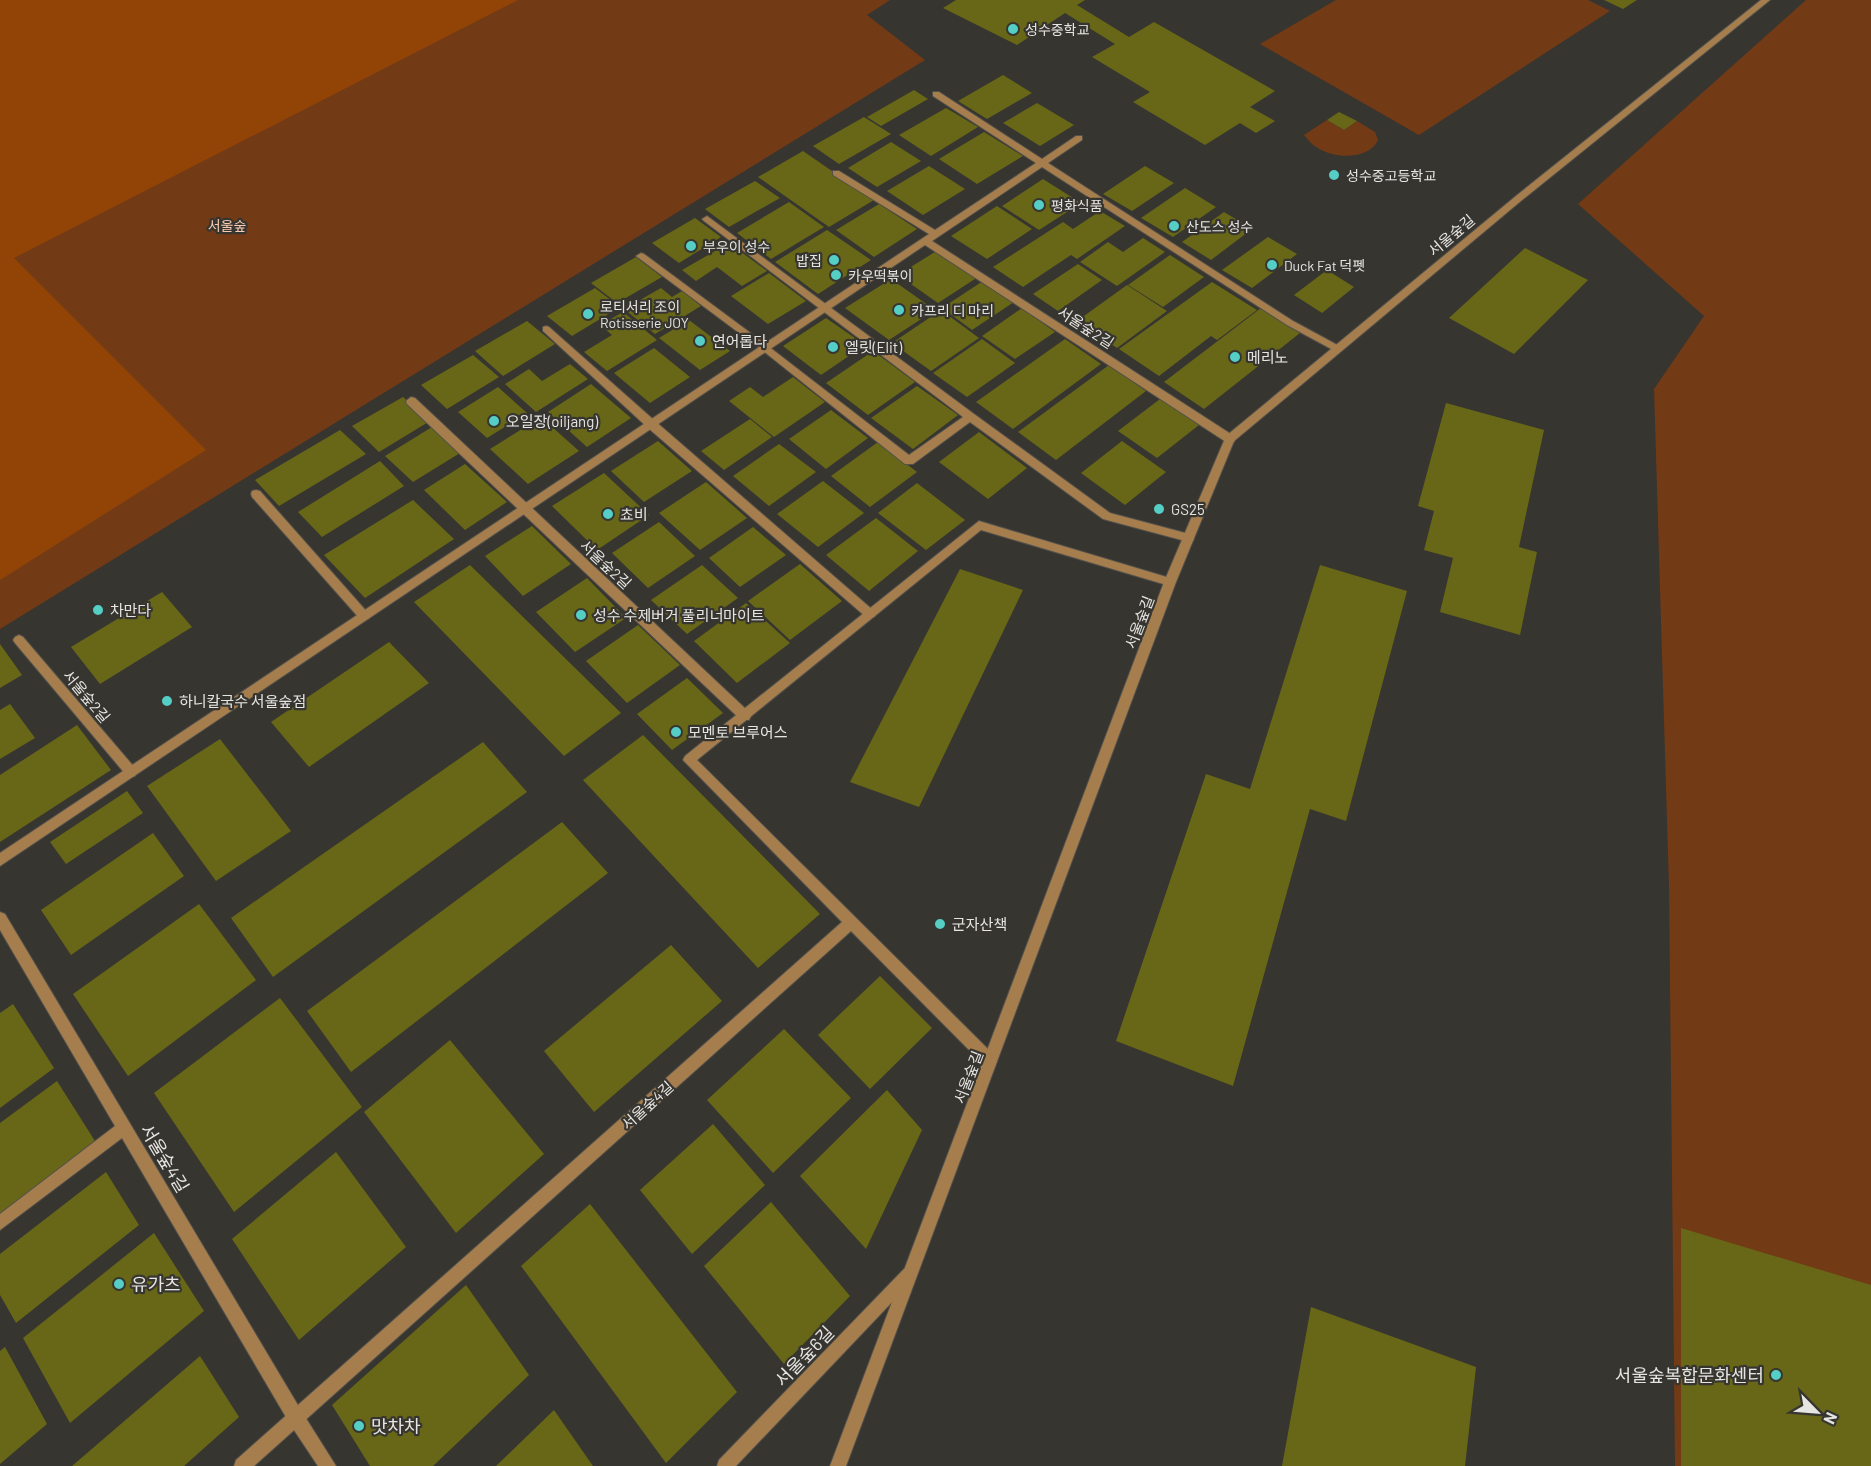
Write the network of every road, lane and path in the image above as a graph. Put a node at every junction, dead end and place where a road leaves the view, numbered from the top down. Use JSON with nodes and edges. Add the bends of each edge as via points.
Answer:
{"nodes":[{"id":1,"x":1766,"y":0,"type":"edge"},
{"id":2,"x":936,"y":94,"type":"dead end"},
{"id":3,"x":1079,"y":138,"type":"dead end"},
{"id":4,"x":1041,"y":164,"type":"junction"},
{"id":5,"x":836,"y":173,"type":"dead end"},
{"id":6,"x":707,"y":219,"type":"dead end"},
{"id":7,"x":935,"y":234,"type":"junction"},
{"id":8,"x":925,"y":241,"type":"junction"},
{"id":9,"x":641,"y":256,"type":"dead end"},
{"id":10,"x":825,"y":306,"type":"junction"},
{"id":11,"x":546,"y":329,"type":"dead end"},
{"id":12,"x":765,"y":348,"type":"junction"},
{"id":13,"x":1338,"y":350,"type":"junction"},
{"id":14,"x":411,"y":401,"type":"dead end"},
{"id":15,"x":970,"y":417,"type":"junction"},
{"id":16,"x":651,"y":424,"type":"junction"},
{"id":17,"x":1230,"y":439,"type":"junction"},
{"id":18,"x":256,"y":494,"type":"dead end"},
{"id":19,"x":526,"y":508,"type":"junction"},
{"id":20,"x":1189,"y":538,"type":"junction"},
{"id":21,"x":1170,"y":582,"type":"junction"},
{"id":22,"x":870,"y":614,"type":"junction"},
{"id":23,"x":364,"y":616,"type":"junction"},
{"id":24,"x":19,"y":640,"type":"dead end"},
{"id":25,"x":745,"y":716,"type":"junction"},
{"id":26,"x":131,"y":772,"type":"junction"},
{"id":27,"x":0,"y":860,"type":"edge"},
{"id":28,"x":0,"y":918,"type":"edge"},
{"id":29,"x":852,"y":922,"type":"junction"},
{"id":30,"x":990,"y":1061,"type":"junction"},
{"id":31,"x":124,"y":1128,"type":"junction"},
{"id":32,"x":0,"y":1224,"type":"edge"},
{"id":33,"x":911,"y":1272,"type":"junction"},
{"id":34,"x":296,"y":1418,"type":"junction"},
{"id":35,"x":242,"y":1466,"type":"edge"},
{"id":36,"x":328,"y":1466,"type":"edge"},
{"id":37,"x":725,"y":1466,"type":"edge"},
{"id":38,"x":838,"y":1466,"type":"edge"}],
"edges":[{"from":1,"to":13,"type":"street","name":"서울숲길","via":[[1519,198]]},
{"from":2,"to":4,"type":"street"},
{"from":3,"to":4,"type":"street"},
{"from":4,"to":7,"type":"street"},
{"from":4,"to":13,"type":"street"},
{"from":5,"to":7,"type":"street"},
{"from":6,"to":10,"type":"street"},
{"from":7,"to":8,"type":"street"},
{"from":8,"to":10,"type":"street"},
{"from":8,"to":17,"type":"street","name":"서울숲2길"},
{"from":9,"to":12,"type":"street"},
{"from":10,"to":12,"type":"street"},
{"from":10,"to":15,"type":"street"},
{"from":11,"to":16,"type":"street"},
{"from":12,"to":15,"type":"street","via":[[909,461]]},
{"from":12,"to":16,"type":"street"},
{"from":13,"to":17,"type":"street","name":"서울숲길"},
{"from":14,"to":19,"type":"street","name":"서울숲2길"},
{"from":15,"to":20,"type":"street","via":[[1107,516]]},
{"from":16,"to":19,"type":"street"},
{"from":16,"to":22,"type":"street"},
{"from":17,"to":20,"type":"street","name":"서울숲길"},
{"from":18,"to":23,"type":"street"},
{"from":19,"to":23,"type":"street"},
{"from":19,"to":25,"type":"street","name":"서울숲2길"},
{"from":20,"to":21,"type":"street","name":"서울숲길"},
{"from":21,"to":22,"type":"street","via":[[979,525]]},
{"from":21,"to":30,"type":"street","name":"서울숲길"},
{"from":22,"to":25,"type":"street"},
{"from":23,"to":26,"type":"street"},
{"from":24,"to":26,"type":"street","name":"서울숲2길"},
{"from":25,"to":29,"type":"street","via":[[689,760]]},
{"from":26,"to":27,"type":"street"},
{"from":28,"to":31,"type":"street","name":"서울숲4길"},
{"from":29,"to":30,"type":"street"},
{"from":29,"to":34,"type":"street","name":"서울숲4길"},
{"from":30,"to":33,"type":"street","name":"서울숲길"},
{"from":31,"to":32,"type":"street"},
{"from":31,"to":34,"type":"street","name":"서울숲4길"},
{"from":33,"to":37,"type":"street","name":"서울숲6길"},
{"from":33,"to":38,"type":"street","name":"서울숲길"},
{"from":34,"to":35,"type":"street","name":"서울숲4길"},
{"from":34,"to":36,"type":"street","name":"서울숲4길"}]}
